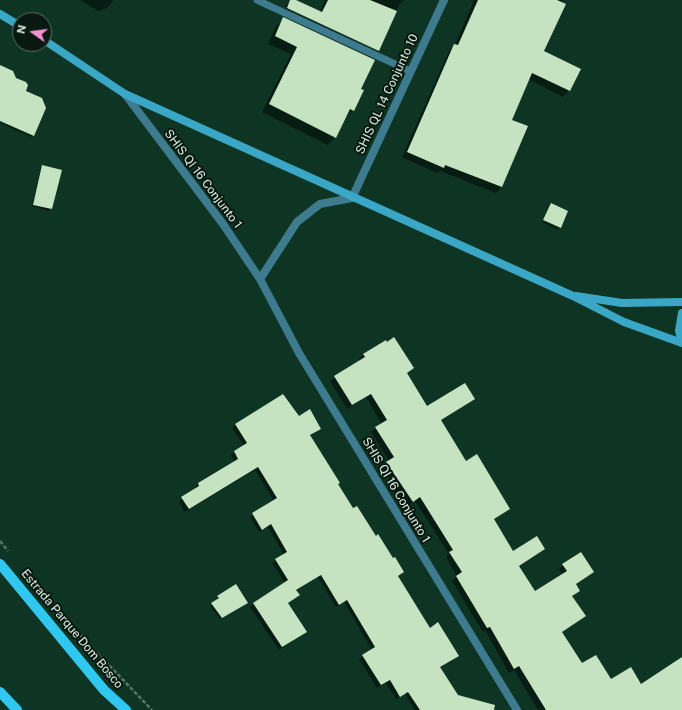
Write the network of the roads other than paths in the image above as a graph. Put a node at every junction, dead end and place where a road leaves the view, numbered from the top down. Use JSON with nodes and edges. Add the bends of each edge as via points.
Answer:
{"nodes":[{"id":1,"x":257,"y":0,"type":"edge"},
{"id":2,"x":444,"y":0,"type":"edge"},
{"id":3,"x":0,"y":14,"type":"edge"},
{"id":4,"x":12,"y":21,"type":"edge"},
{"id":5,"x":52,"y":45,"type":"edge"},
{"id":6,"x":410,"y":71,"type":"junction"},
{"id":7,"x":125,"y":94,"type":"junction"},
{"id":8,"x":352,"y":198,"type":"junction"},
{"id":9,"x":260,"y":279,"type":"junction"},
{"id":10,"x":573,"y":296,"type":"junction"},
{"id":11,"x":682,"y":302,"type":"edge"},
{"id":12,"x":682,"y":313,"type":"edge"},
{"id":13,"x":682,"y":343,"type":"edge"},
{"id":14,"x":0,"y":564,"type":"edge"},
{"id":15,"x":0,"y":692,"type":"edge"},
{"id":16,"x":16,"y":710,"type":"edge"},
{"id":17,"x":126,"y":710,"type":"edge"},
{"id":18,"x":517,"y":710,"type":"edge"}],
"edges":[{"from":1,"to":6,"type":"lane"},
{"from":2,"to":6,"type":"street","name":"SHIS QL 14 Conjunto 10"},
{"from":3,"to":4,"type":"street"},
{"from":5,"to":7,"type":"street"},
{"from":6,"to":8,"type":"street","name":"SHIS QL 14 Conjunto 10"},
{"from":7,"to":8,"type":"street"},
{"from":7,"to":9,"type":"street","name":"SHIS QI 16 Conjunto 1","via":[[223,224]]},
{"from":8,"to":9,"type":"street","via":[[320,204],[297,222]]},
{"from":8,"to":10,"type":"street"},
{"from":9,"to":18,"type":"street","name":"SHIS QI 16 Conjunto 1","via":[[299,353]]},
{"from":10,"to":11,"type":"street","via":[[622,303]]},
{"from":10,"to":13,"type":"street","via":[[624,322]]},
{"from":12,"to":13,"type":"street","via":[[679,331]]},
{"from":14,"to":17,"type":"main road","name":"Estrada Parque Dom Bosco","via":[[104,690]]},
{"from":15,"to":16,"type":"main road"}]}
